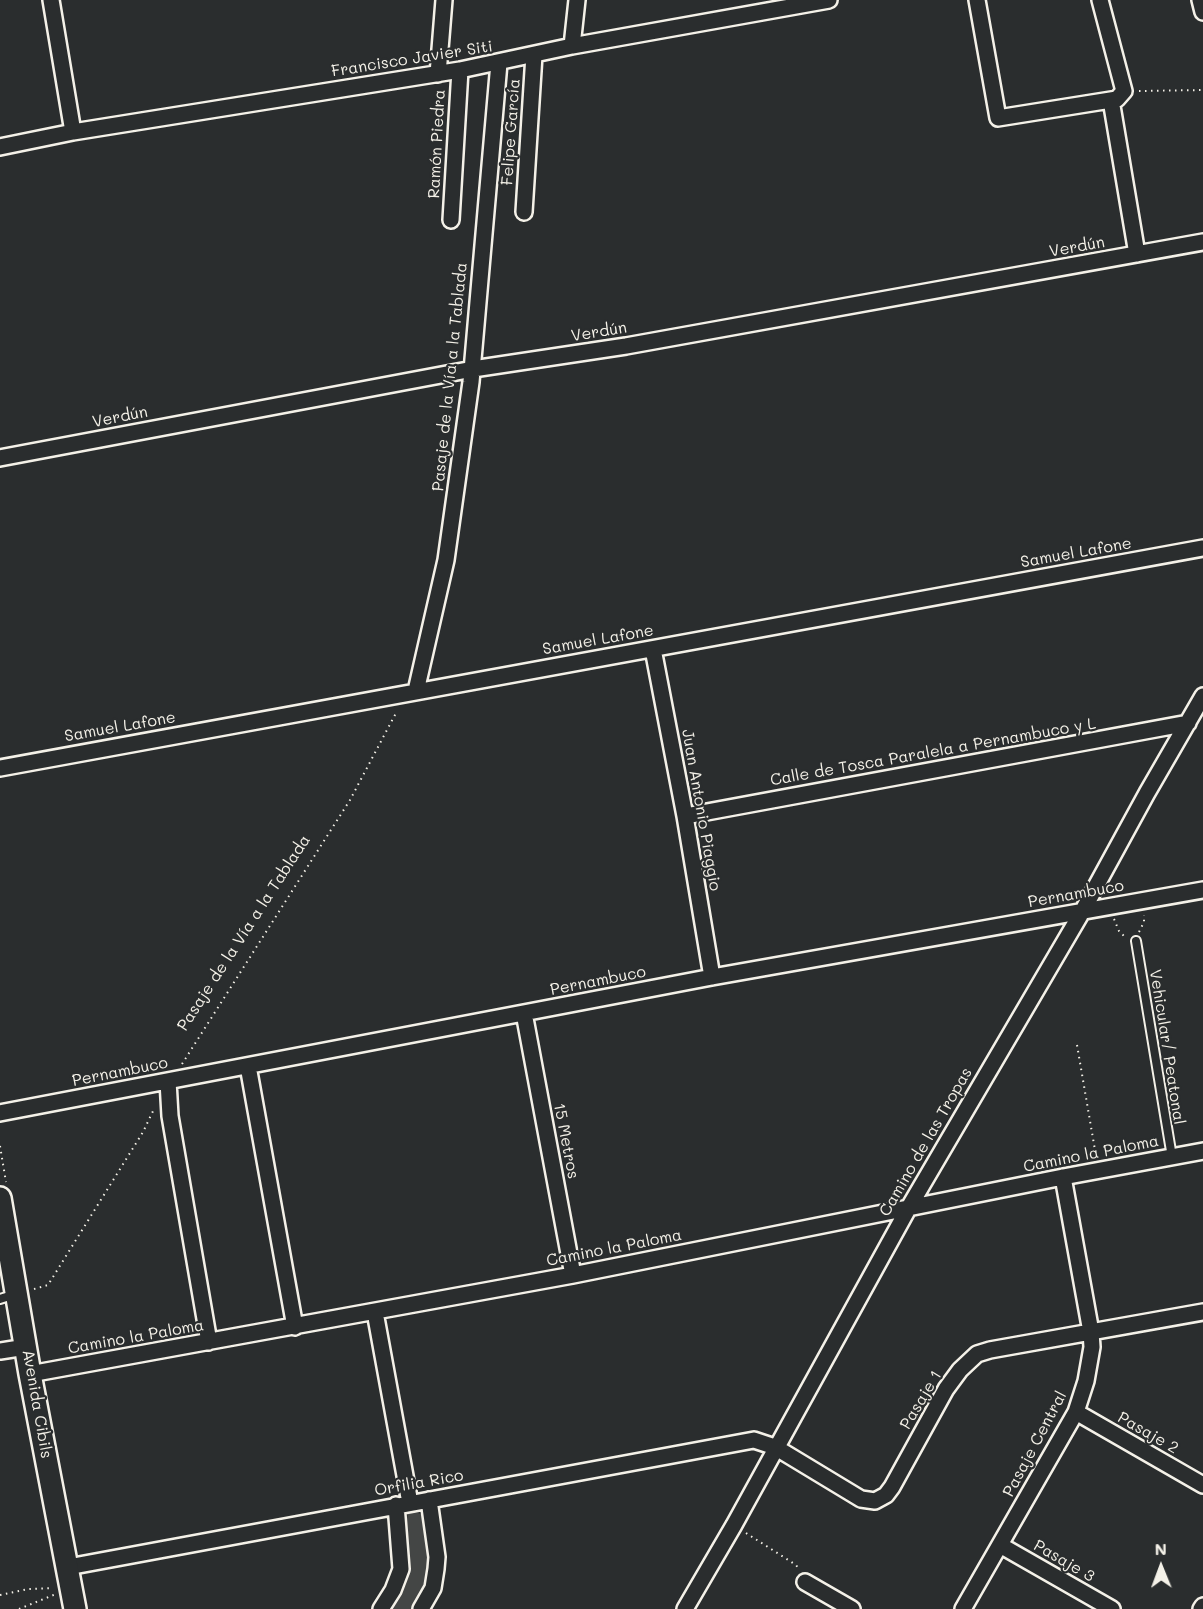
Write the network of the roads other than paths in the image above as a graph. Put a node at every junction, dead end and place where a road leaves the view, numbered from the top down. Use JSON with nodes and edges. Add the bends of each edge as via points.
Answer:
{"nodes":[{"id":1,"x":51,"y":0,"type":"edge"},
{"id":2,"x":444,"y":0,"type":"edge"},
{"id":3,"x":577,"y":0,"type":"edge"},
{"id":4,"x":829,"y":0,"type":"edge"},
{"id":5,"x":977,"y":0,"type":"edge"},
{"id":6,"x":1101,"y":0,"type":"edge"},
{"id":7,"x":1200,"y":0,"type":"edge"},
{"id":8,"x":1203,"y":12,"type":"edge"},
{"id":9,"x":573,"y":46,"type":"junction"},
{"id":10,"x":534,"y":55,"type":"junction"},
{"id":11,"x":499,"y":63,"type":"junction"},
{"id":12,"x":460,"y":70,"type":"junction"},
{"id":13,"x":438,"y":74,"type":"junction"},
{"id":14,"x":1118,"y":96,"type":"junction"},
{"id":15,"x":73,"y":132,"type":"junction"},
{"id":16,"x":0,"y":147,"type":"edge"},
{"id":17,"x":524,"y":212,"type":"dead end"},
{"id":18,"x":451,"y":220,"type":"dead end"},
{"id":19,"x":1203,"y":242,"type":"edge"},
{"id":20,"x":1137,"y":254,"type":"junction"},
{"id":21,"x":473,"y":369,"type":"junction"},
{"id":22,"x":0,"y":458,"type":"edge"},
{"id":23,"x":1203,"y":548,"type":"edge"},
{"id":24,"x":653,"y":649,"type":"junction"},
{"id":25,"x":411,"y":692,"type":"junction"},
{"id":26,"x":1203,"y":696,"type":"edge"},
{"id":27,"x":1188,"y":723,"type":"junction"},
{"id":28,"x":0,"y":768,"type":"edge"},
{"id":29,"x":685,"y":816,"type":"junction"},
{"id":30,"x":1203,"y":890,"type":"edge"},
{"id":31,"x":1082,"y":912,"type":"junction"},
{"id":32,"x":1136,"y":941,"type":"road end"},
{"id":33,"x":712,"y":977,"type":"junction"},
{"id":34,"x":524,"y":1013,"type":"junction"},
{"id":35,"x":248,"y":1066,"type":"junction"},
{"id":36,"x":168,"y":1081,"type":"junction"},
{"id":37,"x":0,"y":1113,"type":"edge"},
{"id":38,"x":1203,"y":1151,"type":"edge"},
{"id":39,"x":1172,"y":1156,"type":"junction"},
{"id":40,"x":1063,"y":1177,"type":"junction"},
{"id":41,"x":0,"y":1198,"type":"edge"},
{"id":42,"x":908,"y":1209,"type":"junction"},
{"id":43,"x":573,"y":1275,"type":"junction"},
{"id":44,"x":9,"y":1297,"type":"edge"},
{"id":45,"x":375,"y":1312,"type":"junction"},
{"id":46,"x":1203,"y":1312,"type":"edge"},
{"id":47,"x":295,"y":1327,"type":"junction"},
{"id":48,"x":1090,"y":1332,"type":"junction"},
{"id":49,"x":209,"y":1342,"type":"junction"},
{"id":50,"x":26,"y":1347,"type":"junction"},
{"id":51,"x":0,"y":1351,"type":"edge"},
{"id":52,"x":30,"y":1374,"type":"junction"},
{"id":53,"x":1076,"y":1412,"type":"junction"},
{"id":54,"x":775,"y":1447,"type":"junction"},
{"id":55,"x":1203,"y":1485,"type":"edge"},
{"id":56,"x":429,"y":1500,"type":"junction"},
{"id":57,"x":403,"y":1504,"type":"junction"},
{"id":58,"x":1000,"y":1545,"type":"junction"},
{"id":59,"x":70,"y":1577,"type":"junction"},
{"id":60,"x":805,"y":1582,"type":"road end"},
{"id":61,"x":75,"y":1609,"type":"edge"},
{"id":62,"x":381,"y":1609,"type":"edge"},
{"id":63,"x":421,"y":1609,"type":"edge"},
{"id":64,"x":685,"y":1609,"type":"edge"},
{"id":65,"x":852,"y":1609,"type":"edge"},
{"id":66,"x":963,"y":1609,"type":"edge"},
{"id":67,"x":1112,"y":1609,"type":"edge"}],
"edges":[{"from":1,"to":15,"type":"street"},
{"from":2,"to":13,"type":"street","name":"Ramón Piedra"},
{"from":3,"to":9,"type":"street"},
{"from":4,"to":9,"type":"street","name":"Francisco Javier Siti"},
{"from":5,"to":14,"type":"street","via":[[998,118]]},
{"from":6,"to":14,"type":"street"},
{"from":7,"to":8,"type":"street"},
{"from":9,"to":10,"type":"street","name":"Francisco Javier Siti"},
{"from":10,"to":11,"type":"street","name":"Francisco Javier Siti"},
{"from":10,"to":17,"type":"street","name":"Felipe García"},
{"from":11,"to":12,"type":"street","name":"Francisco Javier Siti"},
{"from":11,"to":21,"type":"street","name":"Pasaje de la Vía a la Tablada"},
{"from":12,"to":13,"type":"street","name":"Francisco Javier Siti"},
{"from":12,"to":18,"type":"street","name":"Ramón Piedra"},
{"from":13,"to":15,"type":"street","name":"Francisco Javier Siti"},
{"from":14,"to":20,"type":"street"},
{"from":15,"to":16,"type":"street","name":"Francisco Javier Siti"},
{"from":19,"to":20,"type":"street","name":"Verdún"},
{"from":20,"to":21,"type":"street","name":"Verdún","via":[[626,346]]},
{"from":21,"to":22,"type":"street","name":"Verdún"},
{"from":21,"to":25,"type":"street","name":"Pasaje de la Vía a la Tablada","via":[[446,560]]},
{"from":23,"to":24,"type":"street","name":"Samuel Lafone"},
{"from":24,"to":25,"type":"street","name":"Samuel Lafone"},
{"from":24,"to":29,"type":"street","name":"Juan Antonio Piaggio"},
{"from":25,"to":28,"type":"street","name":"Samuel Lafone"},
{"from":26,"to":27,"type":"street","name":"Camino de las Tropas"},
{"from":27,"to":29,"type":"street","name":"Calle de Tosca Paralela a Pernambuco y L"},
{"from":27,"to":31,"type":"street","name":"Camino de las Tropas"},
{"from":29,"to":33,"type":"street","name":"Juan Antonio Piaggio"},
{"from":30,"to":31,"type":"street","name":"Pernambuco"},
{"from":31,"to":33,"type":"street","name":"Pernambuco"},
{"from":31,"to":42,"type":"street","name":"Camino de las Tropas"},
{"from":32,"to":39,"type":"lane","name":"Vehicular/ Peatonal"},
{"from":33,"to":34,"type":"street","name":"Pernambuco"},
{"from":34,"to":35,"type":"street","name":"Pernambuco"},
{"from":34,"to":43,"type":"street","name":"15 Metros"},
{"from":35,"to":36,"type":"street","name":"Pernambuco"},
{"from":35,"to":47,"type":"street"},
{"from":36,"to":37,"type":"street","name":"Pernambuco"},
{"from":36,"to":49,"type":"street","via":[[170,1116]]},
{"from":38,"to":39,"type":"street","name":"Camino la Paloma"},
{"from":39,"to":40,"type":"street","name":"Camino la Paloma"},
{"from":40,"to":42,"type":"street","name":"Camino la Paloma"},
{"from":40,"to":48,"type":"street","name":"Pasaje Central"},
{"from":41,"to":44,"type":"street","name":"Avenida Cibils"},
{"from":42,"to":43,"type":"street","name":"Camino la Paloma"},
{"from":42,"to":54,"type":"street","name":"Camino de las Tropas"},
{"from":43,"to":45,"type":"street","name":"Camino la Paloma"},
{"from":44,"to":50,"type":"street","name":"Avenida Cibils"},
{"from":45,"to":47,"type":"street","name":"Camino la Paloma"},
{"from":45,"to":57,"type":"street"},
{"from":46,"to":48,"type":"street","name":"Pasaje 1"},
{"from":47,"to":49,"type":"street","name":"Camino la Paloma"},
{"from":48,"to":53,"type":"street","name":"Pasaje Central","via":[[1090,1362]]},
{"from":48,"to":54,"type":"street","name":"Pasaje 1","via":[[977,1354],[946,1389],[892,1487],[875,1501],[861,1499]]},
{"from":49,"to":52,"type":"street","name":"Camino la Paloma"},
{"from":50,"to":51,"type":"street"},
{"from":50,"to":52,"type":"street","name":"Avenida Cibils"},
{"from":52,"to":59,"type":"street","name":"Avenida Cibils"},
{"from":53,"to":55,"type":"street","name":"Pasaje 2"},
{"from":53,"to":58,"type":"street","name":"Pasaje Central"},
{"from":54,"to":56,"type":"street","name":"Orfilia Rico","via":[[754,1440]]},
{"from":54,"to":64,"type":"street","name":"Camino de las Tropas"},
{"from":56,"to":57,"type":"street","name":"Orfilia Rico"},
{"from":56,"to":63,"type":"street","via":[[437,1557],[433,1588]]},
{"from":57,"to":59,"type":"street","name":"Orfilia Rico"},
{"from":57,"to":62,"type":"street","via":[[401,1569]]},
{"from":58,"to":66,"type":"street","name":"Pasaje Central"},
{"from":58,"to":67,"type":"street","name":"Pasaje 3"},
{"from":59,"to":61,"type":"street","name":"Avenida Cibils"},
{"from":60,"to":65,"type":"street"}]}
